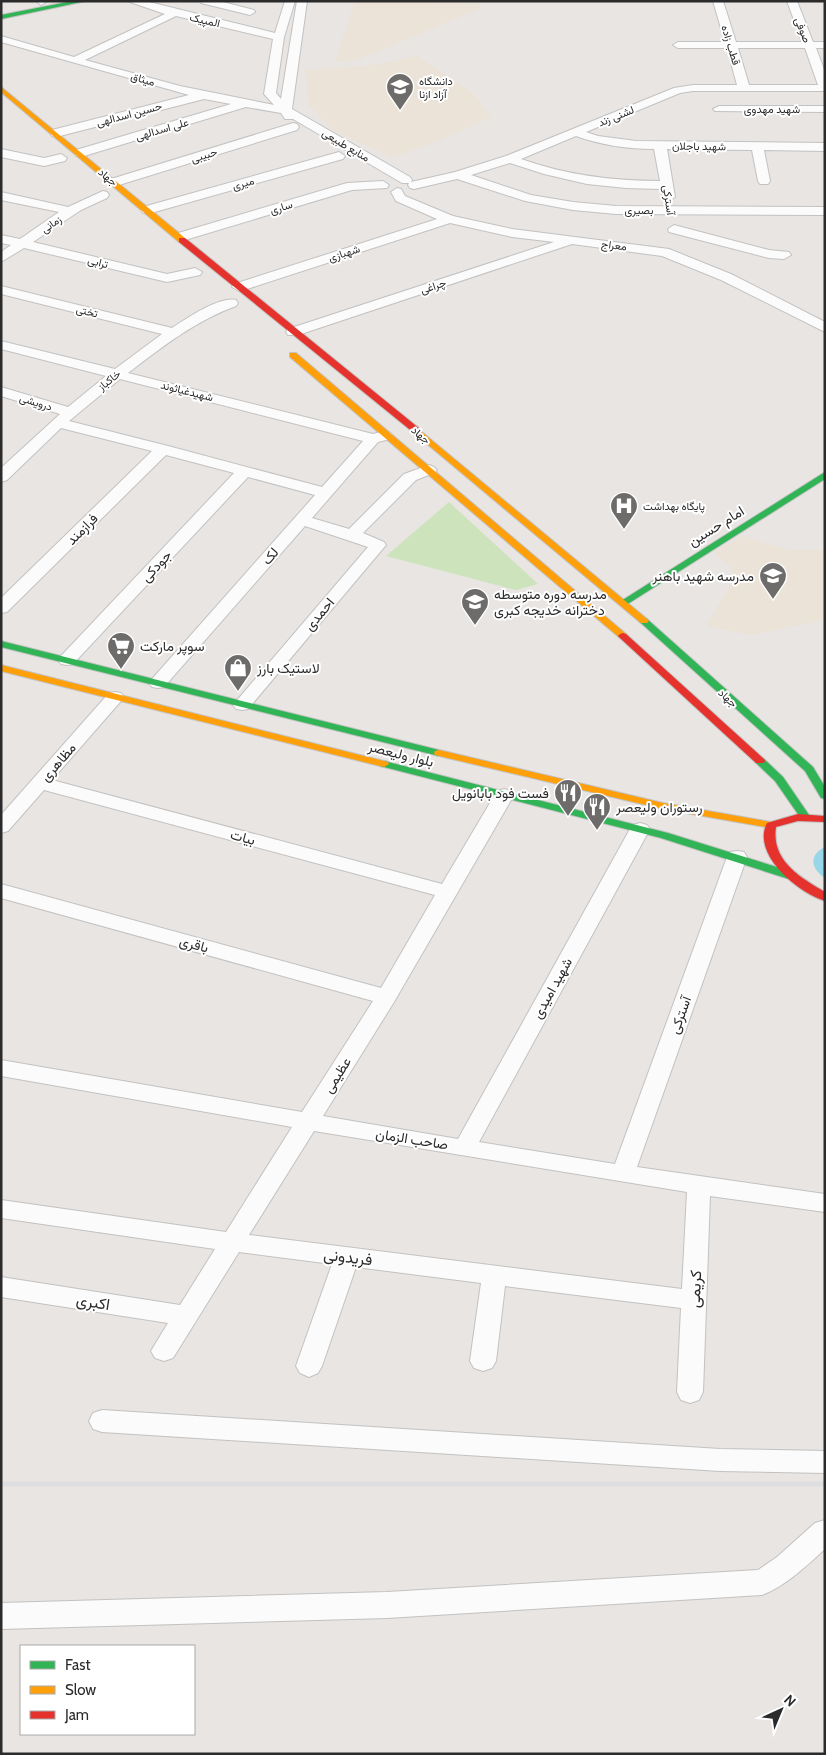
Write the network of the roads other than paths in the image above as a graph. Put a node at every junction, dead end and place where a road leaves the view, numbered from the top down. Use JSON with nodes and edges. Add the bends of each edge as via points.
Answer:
{"nodes":[{"id":1,"x":83,"y":1,"type":"edge"},
{"id":2,"x":132,"y":1,"type":"edge"},
{"id":3,"x":205,"y":1,"type":"edge"},
{"id":4,"x":290,"y":1,"type":"edge"},
{"id":5,"x":302,"y":1,"type":"edge"},
{"id":6,"x":718,"y":1,"type":"edge"},
{"id":7,"x":792,"y":1,"type":"edge"},
{"id":8,"x":42,"y":2,"type":"edge"},
{"id":9,"x":1,"y":9,"type":"edge"},
{"id":10,"x":250,"y":12,"type":"dead end"},
{"id":11,"x":175,"y":13,"type":"junction"},
{"id":12,"x":1,"y":17,"type":"edge"},
{"id":13,"x":279,"y":37,"type":"junction"},
{"id":14,"x":1,"y":39,"type":"edge"},
{"id":15,"x":678,"y":45,"type":"dead end"},
{"id":16,"x":731,"y":45,"type":"junction"},
{"id":17,"x":809,"y":45,"type":"junction"},
{"id":18,"x":825,"y":45,"type":"edge"},
{"id":19,"x":76,"y":60,"type":"junction"},
{"id":20,"x":1,"y":88,"type":"edge"},
{"id":21,"x":744,"y":88,"type":"junction"},
{"id":22,"x":825,"y":88,"type":"edge"},
{"id":23,"x":202,"y":95,"type":"junction"},
{"id":24,"x":244,"y":105,"type":"junction"},
{"id":25,"x":719,"y":109,"type":"dead end"},
{"id":26,"x":825,"y":109,"type":"edge"},
{"id":27,"x":286,"y":110,"type":"junction"},
{"id":28,"x":293,"y":127,"type":"junction"},
{"id":29,"x":575,"y":132,"type":"junction"},
{"id":30,"x":56,"y":133,"type":"junction"},
{"id":31,"x":660,"y":146,"type":"junction"},
{"id":32,"x":757,"y":147,"type":"junction"},
{"id":33,"x":825,"y":147,"type":"edge"},
{"id":34,"x":1,"y":153,"type":"edge"},
{"id":35,"x":80,"y":153,"type":"junction"},
{"id":36,"x":57,"y":155,"type":"joint"},
{"id":37,"x":510,"y":159,"type":"junction"},
{"id":38,"x":347,"y":160,"type":"junction"},
{"id":39,"x":72,"y":168,"type":"dead end"},
{"id":40,"x":458,"y":175,"type":"junction"},
{"id":41,"x":764,"y":181,"type":"dead end"},
{"id":42,"x":115,"y":182,"type":"junction"},
{"id":43,"x":91,"y":184,"type":"dead end"},
{"id":44,"x":385,"y":184,"type":"junction"},
{"id":45,"x":667,"y":185,"type":"junction"},
{"id":46,"x":406,"y":187,"type":"junction"},
{"id":47,"x":1,"y":196,"type":"edge"},
{"id":48,"x":107,"y":198,"type":"joint"},
{"id":49,"x":147,"y":210,"type":"junction"},
{"id":50,"x":670,"y":210,"type":"junction"},
{"id":51,"x":70,"y":211,"type":"junction"},
{"id":52,"x":825,"y":211,"type":"edge"},
{"id":53,"x":449,"y":219,"type":"junction"},
{"id":54,"x":674,"y":228,"type":"junction"},
{"id":55,"x":180,"y":237,"type":"junction"},
{"id":56,"x":1,"y":239,"type":"edge"},
{"id":57,"x":573,"y":240,"type":"junction"},
{"id":58,"x":24,"y":244,"type":"junction"},
{"id":59,"x":667,"y":248,"type":"junction"},
{"id":60,"x":784,"y":255,"type":"dead end"},
{"id":61,"x":1,"y":258,"type":"edge"},
{"id":62,"x":180,"y":259,"type":"dead end"},
{"id":63,"x":198,"y":275,"type":"joint"},
{"id":64,"x":239,"y":288,"type":"junction"},
{"id":65,"x":1,"y":290,"type":"edge"},
{"id":66,"x":231,"y":303,"type":"dead end"},
{"id":67,"x":825,"y":316,"type":"edge"},
{"id":68,"x":825,"y":328,"type":"edge"},
{"id":69,"x":172,"y":332,"type":"junction"},
{"id":70,"x":293,"y":332,"type":"junction"},
{"id":71,"x":1,"y":345,"type":"edge"},
{"id":72,"x":282,"y":346,"type":"dead end"},
{"id":73,"x":118,"y":374,"type":"junction"},
{"id":74,"x":364,"y":388,"type":"junction"},
{"id":75,"x":1,"y":391,"type":"edge"},
{"id":76,"x":340,"y":394,"type":"junction"},
{"id":77,"x":70,"y":412,"type":"junction"},
{"id":78,"x":56,"y":423,"type":"junction"},
{"id":79,"x":380,"y":437,"type":"junction"},
{"id":80,"x":163,"y":449,"type":"junction"},
{"id":81,"x":429,"y":470,"type":"junction"},
{"id":82,"x":245,"y":471,"type":"junction"},
{"id":83,"x":825,"y":475,"type":"edge"},
{"id":84,"x":1,"y":477,"type":"edge"},
{"id":85,"x":325,"y":493,"type":"junction"},
{"id":86,"x":504,"y":504,"type":"junction"},
{"id":87,"x":476,"y":510,"type":"junction"},
{"id":88,"x":302,"y":520,"type":"junction"},
{"id":89,"x":352,"y":535,"type":"junction"},
{"id":90,"x":624,"y":603,"type":"junction"},
{"id":91,"x":1,"y":608,"type":"edge"},
{"id":92,"x":1,"y":644,"type":"edge"},
{"id":93,"x":67,"y":660,"type":"junction"},
{"id":94,"x":1,"y":668,"type":"edge"},
{"id":95,"x":158,"y":683,"type":"junction"},
{"id":96,"x":115,"y":697,"type":"junction"},
{"id":97,"x":242,"y":705,"type":"junction"},
{"id":98,"x":809,"y":769,"type":"junction"},
{"id":99,"x":779,"y":779,"type":"junction"},
{"id":100,"x":40,"y":783,"type":"junction"},
{"id":101,"x":504,"y":794,"type":"junction"},
{"id":102,"x":825,"y":796,"type":"edge"},
{"id":103,"x":804,"y":815,"type":"junction"},
{"id":104,"x":825,"y":818,"type":"edge"},
{"id":105,"x":668,"y":822,"type":"junction"},
{"id":106,"x":771,"y":826,"type":"junction"},
{"id":107,"x":1,"y":827,"type":"edge"},
{"id":108,"x":640,"y":828,"type":"junction"},
{"id":109,"x":737,"y":857,"type":"junction"},
{"id":110,"x":792,"y":876,"type":"junction"},
{"id":111,"x":1,"y":891,"type":"edge"},
{"id":112,"x":447,"y":892,"type":"junction"},
{"id":113,"x":825,"y":897,"type":"edge"},
{"id":114,"x":386,"y":997,"type":"junction"},
{"id":115,"x":1,"y":1068,"type":"edge"},
{"id":116,"x":308,"y":1122,"type":"junction"},
{"id":117,"x":464,"y":1148,"type":"junction"},
{"id":118,"x":623,"y":1174,"type":"junction"},
{"id":119,"x":699,"y":1186,"type":"junction"},
{"id":120,"x":825,"y":1203,"type":"edge"},
{"id":121,"x":1,"y":1209,"type":"edge"},
{"id":122,"x":232,"y":1242,"type":"junction"},
{"id":123,"x":347,"y":1257,"type":"junction"},
{"id":124,"x":494,"y":1275,"type":"junction"},
{"id":125,"x":1,"y":1287,"type":"edge"},
{"id":126,"x":694,"y":1300,"type":"junction"},
{"id":127,"x":186,"y":1316,"type":"junction"},
{"id":128,"x":164,"y":1351,"type":"dead end"},
{"id":129,"x":483,"y":1361,"type":"dead end"},
{"id":130,"x":309,"y":1366,"type":"dead end"},
{"id":131,"x":690,"y":1392,"type":"dead end"},
{"id":132,"x":102,"y":1421,"type":"dead end"},
{"id":133,"x":825,"y":1462,"type":"edge"},
{"id":134,"x":825,"y":1532,"type":"edge"},
{"id":135,"x":1,"y":1616,"type":"edge"}],
"edges":[{"from":1,"to":12,"type":"main road"},
{"from":2,"to":11,"type":"street","name":"المپیک"},
{"from":3,"to":10,"type":"street"},
{"from":4,"to":13,"type":"street","name":"منابع طبیعی"},
{"from":5,"to":27,"type":"street","name":"منابع طبیعی"},
{"from":6,"to":16,"type":"street","name":"قطب زاده"},
{"from":7,"to":17,"type":"street","name":"صوفی"},
{"from":8,"to":9,"type":"main road"},
{"from":11,"to":13,"type":"street","name":"المپیک"},
{"from":11,"to":19,"type":"street"},
{"from":13,"to":27,"type":"street","name":"منابع طبیعی","via":[[270,94]]},
{"from":14,"to":19,"type":"street","name":"میثاق"},
{"from":15,"to":16,"type":"street"},
{"from":16,"to":17,"type":"street"},
{"from":16,"to":21,"type":"street","name":"قطب زاده"},
{"from":17,"to":18,"type":"street"},
{"from":17,"to":22,"type":"street","name":"صوفی"},
{"from":19,"to":23,"type":"street","name":"میثاق"},
{"from":20,"to":30,"type":"main road","name":"جهاد"},
{"from":21,"to":22,"type":"street","name":"لشنی زند"},
{"from":21,"to":29,"type":"street","name":"لشنی زند","via":[[678,90]]},
{"from":23,"to":24,"type":"street","name":"میثاق"},
{"from":23,"to":30,"type":"street","name":"حسین اسدالهی"},
{"from":24,"to":27,"type":"street","name":"میثاق"},
{"from":24,"to":35,"type":"street","name":"علی اسدالهی"},
{"from":25,"to":26,"type":"street","name":"شهید مهدوی"},
{"from":27,"to":28,"type":"street","name":"منابع طبیعی"},
{"from":27,"to":46,"type":"street","name":"منابع طبیعی"},
{"from":28,"to":38,"type":"street","name":"منابع طبیعی"},
{"from":28,"to":42,"type":"street","name":"حبیبی"},
{"from":29,"to":31,"type":"street","name":"شهید باجلان","via":[[619,143]]},
{"from":29,"to":37,"type":"street","name":"لشنی زند"},
{"from":30,"to":35,"type":"main road","name":"جهاد"},
{"from":31,"to":32,"type":"street","name":"شهید باجلان"},
{"from":31,"to":45,"type":"street","name":"آسترکی"},
{"from":32,"to":33,"type":"street","name":"شهید باجلان"},
{"from":32,"to":41,"type":"street"},
{"from":34,"to":36,"type":"street","via":[[44,162]]},
{"from":35,"to":42,"type":"main road","name":"جهاد"},
{"from":36,"to":39,"type":"main road"},
{"from":37,"to":40,"type":"street","name":"لشنی زند"},
{"from":37,"to":45,"type":"street","via":[[590,182]]},
{"from":38,"to":44,"type":"street","name":"منابع طبیعی"},
{"from":38,"to":49,"type":"street","name":"میری"},
{"from":40,"to":46,"type":"street","name":"لشنی زند"},
{"from":40,"to":50,"type":"street","name":"بصیری","via":[[529,198],[573,206]]},
{"from":42,"to":49,"type":"main road","name":"جهاد"},
{"from":43,"to":48,"type":"main road","name":"جهاد"},
{"from":44,"to":46,"type":"street","name":"منابع طبیعی","via":[[389,190]]},
{"from":44,"to":55,"type":"street","name":"ساری","via":[[351,186]]},
{"from":45,"to":50,"type":"street","name":"آسترکی"},
{"from":46,"to":53,"type":"street","name":"معراج","via":[[400,198]]},
{"from":46,"to":59,"type":"street","name":"معراج","via":[[424,201],[449,211],[543,230],[637,239]]},
{"from":47,"to":51,"type":"street"},
{"from":48,"to":51,"type":"street","name":"زمانی","via":[[89,200]]},
{"from":49,"to":55,"type":"main road","name":"جهاد"},
{"from":50,"to":52,"type":"street","name":"بصیری"},
{"from":50,"to":54,"type":"street","name":"آسترکی"},
{"from":51,"to":58,"type":"street","name":"زمانی"},
{"from":53,"to":57,"type":"street","name":"معراج","via":[[512,233]]},
{"from":53,"to":64,"type":"street","name":"شهبازی"},
{"from":54,"to":59,"type":"street","name":"آسترکی"},
{"from":54,"to":60,"type":"street","via":[[769,254]]},
{"from":55,"to":64,"type":"main road","name":"جهاد"},
{"from":56,"to":58,"type":"street","name":"ترابی"},
{"from":57,"to":59,"type":"street","name":"معراج"},
{"from":57,"to":70,"type":"street","name":"چراغی"},
{"from":58,"to":61,"type":"street","name":"زمانی"},
{"from":58,"to":63,"type":"street","name":"ترابی","via":[[167,278]]},
{"from":59,"to":67,"type":"street","name":"معراج","via":[[742,273]]},
{"from":59,"to":68,"type":"street","name":"معراج"},
{"from":62,"to":63,"type":"main road"},
{"from":64,"to":70,"type":"main road","name":"جهاد"},
{"from":65,"to":69,"type":"street","name":"تختی"},
{"from":66,"to":69,"type":"street","name":"خاکباز","via":[[215,308]]},
{"from":69,"to":73,"type":"street","name":"خاکباز"},
{"from":70,"to":74,"type":"main road","name":"جهاد"},
{"from":71,"to":73,"type":"street","name":"شهید‌غیاثوند"},
{"from":72,"to":76,"type":"main road","name":"جهاد"},
{"from":73,"to":77,"type":"street","name":"خاکباز"},
{"from":73,"to":79,"type":"street","name":"شهید‌غیاثوند"},
{"from":74,"to":76,"type":"main road"},
{"from":74,"to":86,"type":"main road","name":"جهاد"},
{"from":75,"to":77,"type":"street","name":"درویشی"},
{"from":76,"to":79,"type":"main road","name":"جهاد"},
{"from":77,"to":78,"type":"street","name":"خاکباز"},
{"from":78,"to":80,"type":"street"},
{"from":78,"to":84,"type":"street","name":"خاکباز"},
{"from":79,"to":81,"type":"main road","name":"جهاد"},
{"from":79,"to":85,"type":"street","name":"لک"},
{"from":80,"to":82,"type":"street"},
{"from":80,"to":91,"type":"street","name":"فرازمند"},
{"from":81,"to":87,"type":"main road","name":"جهاد"},
{"from":81,"to":89,"type":"street","via":[[410,477]]},
{"from":82,"to":85,"type":"street"},
{"from":82,"to":93,"type":"street","name":"جودکی"},
{"from":83,"to":90,"type":"main road","name":"امام حسین"},
{"from":85,"to":88,"type":"street","name":"لک"},
{"from":86,"to":87,"type":"main road"},
{"from":86,"to":90,"type":"main road","name":"جهاد"},
{"from":87,"to":99,"type":"main road","name":"جهاد","via":[[606,620]]},
{"from":88,"to":89,"type":"street","name":"احمدی"},
{"from":88,"to":95,"type":"street","name":"لک"},
{"from":89,"to":97,"type":"street","name":"احمدی","via":[[378,545]]},
{"from":90,"to":98,"type":"main road","name":"جهاد"},
{"from":92,"to":93,"type":"main road","name":"بلوار ولیعصر"},
{"from":93,"to":95,"type":"main road","name":"بلوار ولیعصر"},
{"from":94,"to":96,"type":"main road","name":"بلوار ولیعصر"},
{"from":95,"to":97,"type":"main road","name":"بلوار ولیعصر"},
{"from":96,"to":100,"type":"street","name":"مظاهری"},
{"from":96,"to":101,"type":"main road","name":"بلوار ولیعصر"},
{"from":97,"to":105,"type":"main road","name":"بلوار ولیعصر"},
{"from":98,"to":99,"type":"main road"},
{"from":98,"to":102,"type":"main road","name":"جهاد"},
{"from":99,"to":103,"type":"main road","name":"جهاد"},
{"from":100,"to":107,"type":"street","name":"مظاهری"},
{"from":100,"to":112,"type":"street","name":"بیات"},
{"from":101,"to":108,"type":"main road","name":"بلوار ولیعصر"},
{"from":101,"to":112,"type":"street","name":"عظیمی"},
{"from":103,"to":104,"type":"main road"},
{"from":103,"to":106,"type":"main road","via":[[784,818]]},
{"from":105,"to":106,"type":"main road","name":"بلوار ولیعصر","via":[[728,820]]},
{"from":105,"to":108,"type":"main road","name":"بلوار ولیعصر"},
{"from":105,"to":109,"type":"main road","name":"بلوار ولیعصر"},
{"from":106,"to":110,"type":"main road","via":[[768,838],[773,853]]},
{"from":108,"to":117,"type":"street","name":"شهید امیدی"},
{"from":109,"to":110,"type":"main road","name":"بلوار ولیعصر"},
{"from":109,"to":118,"type":"street","name":"آسترکی"},
{"from":110,"to":113,"type":"main road"},
{"from":111,"to":114,"type":"street","name":"باقری"},
{"from":112,"to":114,"type":"street","name":"عظیمی"},
{"from":114,"to":116,"type":"street","name":"عظیمی"},
{"from":115,"to":116,"type":"street","name":"صاحب الزمان"},
{"from":116,"to":117,"type":"street","name":"صاحب الزمان"},
{"from":116,"to":122,"type":"street","name":"عظیمی"},
{"from":117,"to":118,"type":"street","name":"صاحب الزمان"},
{"from":118,"to":119,"type":"street","name":"صاحب الزمان"},
{"from":119,"to":120,"type":"street","name":"صاحب الزمان"},
{"from":119,"to":126,"type":"street","name":"کریمی"},
{"from":121,"to":122,"type":"street","name":"فریدونی"},
{"from":122,"to":123,"type":"street","name":"فریدونی"},
{"from":122,"to":127,"type":"street","name":"عظیمی"},
{"from":123,"to":124,"type":"street","name":"فریدونی"},
{"from":123,"to":130,"type":"street"},
{"from":124,"to":126,"type":"street","name":"فریدونی"},
{"from":124,"to":129,"type":"street"},
{"from":125,"to":127,"type":"street","name":"اکبری"},
{"from":126,"to":131,"type":"street","name":"کریمی"},
{"from":127,"to":128,"type":"street","name":"عظیمی"},
{"from":132,"to":133,"type":"street","via":[[720,1460]]},
{"from":134,"to":135,"type":"street","via":[[787,1566],[762,1582],[387,1605]]}]}
